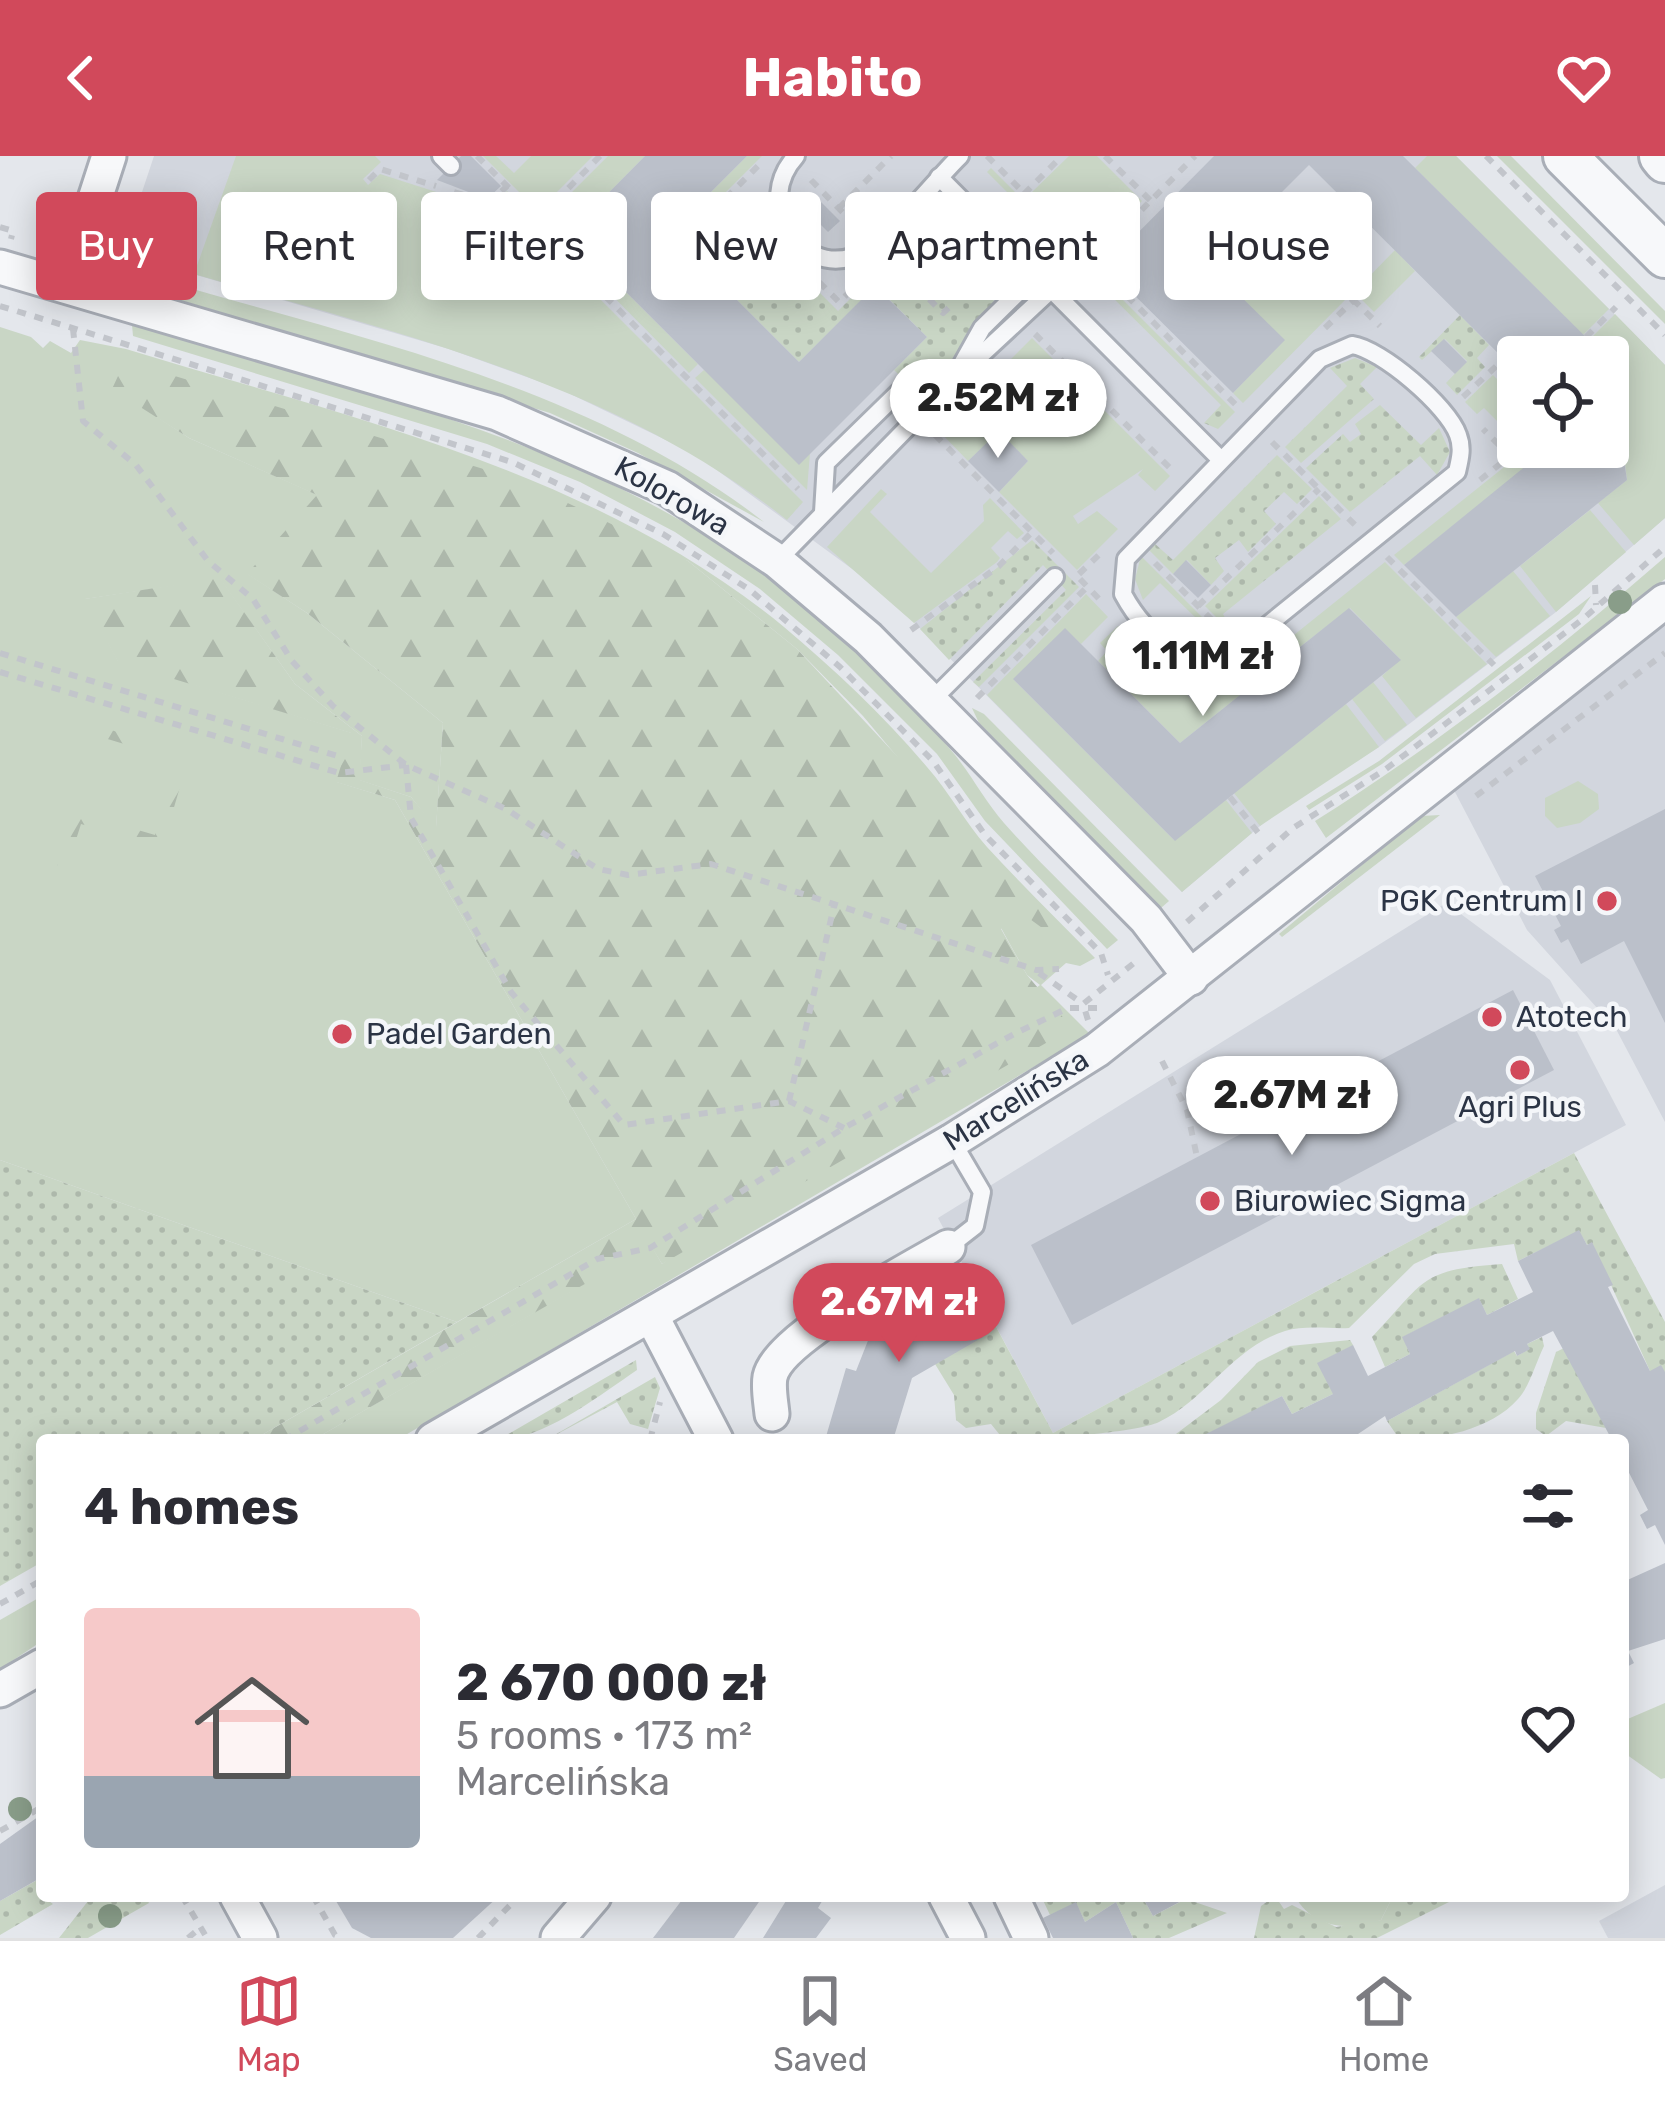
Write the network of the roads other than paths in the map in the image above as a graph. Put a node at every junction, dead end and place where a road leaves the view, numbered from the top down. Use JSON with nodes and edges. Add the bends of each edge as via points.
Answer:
{"nodes":[{"id":1,"x":109,"y":156,"type":"edge"},
{"id":2,"x":796,"y":156,"type":"edge"},
{"id":3,"x":960,"y":156,"type":"edge"},
{"id":4,"x":1565,"y":156,"type":"edge"},
{"id":5,"x":946,"y":183,"type":"junction"},
{"id":6,"x":97,"y":192,"type":"edge"},
{"id":7,"x":955,"y":192,"type":"edge"},
{"id":8,"x":1665,"y":256,"type":"edge"},
{"id":9,"x":0,"y":267,"type":"edge"},
{"id":10,"x":36,"y":277,"type":"edge"},
{"id":11,"x":116,"y":300,"type":"edge"},
{"id":12,"x":1010,"y":300,"type":"edge"},
{"id":13,"x":1042,"y":300,"type":"edge"},
{"id":14,"x":1062,"y":300,"type":"edge"},
{"id":15,"x":952,"y":382,"type":"junction"},
{"id":16,"x":908,"y":383,"type":"dead end"},
{"id":17,"x":1220,"y":459,"type":"junction"},
{"id":18,"x":823,"y":512,"type":"junction"},
{"id":19,"x":777,"y":561,"type":"junction"},
{"id":20,"x":1055,"y":577,"type":"dead end"},
{"id":21,"x":1665,"y":601,"type":"edge"},
{"id":22,"x":931,"y":701,"type":"junction"},
{"id":23,"x":1190,"y":978,"type":"junction"},
{"id":24,"x":952,"y":1141,"type":"junction"},
{"id":25,"x":948,"y":1247,"type":"joint"},
{"id":26,"x":651,"y":1315,"type":"junction"},
{"id":27,"x":772,"y":1414,"type":"dead end"},
{"id":28,"x":444,"y":1434,"type":"edge"},
{"id":29,"x":713,"y":1434,"type":"edge"},
{"id":30,"x":36,"y":1669,"type":"edge"},
{"id":31,"x":0,"y":1690,"type":"edge"},
{"id":32,"x":240,"y":1902,"type":"edge"},
{"id":33,"x":589,"y":1902,"type":"edge"},
{"id":34,"x":949,"y":1902,"type":"edge"},
{"id":35,"x":1014,"y":1902,"type":"edge"},
{"id":36,"x":260,"y":1938,"type":"edge"},
{"id":37,"x":558,"y":1938,"type":"edge"},
{"id":38,"x":968,"y":1938,"type":"edge"},
{"id":39,"x":1030,"y":1938,"type":"edge"}],
"edges":[{"from":1,"to":6,"type":"street"},
{"from":2,"to":5,"type":"lane","via":[[777,184],[776,209],[814,254],[829,257],[851,258]]},
{"from":3,"to":5,"type":"lane"},
{"from":4,"to":8,"type":"street"},
{"from":5,"to":7,"type":"lane"},
{"from":9,"to":10,"type":"street","name":"Kolorowa"},
{"from":11,"to":19,"type":"street","name":"Kolorowa","via":[[556,435],[667,488]]},
{"from":12,"to":15,"type":"lane","via":[[982,328]]},
{"from":13,"to":15,"type":"lane"},
{"from":14,"to":17,"type":"lane"},
{"from":15,"to":18,"type":"lane"},
{"from":16,"to":18,"type":"lane","via":[[826,464]]},
{"from":17,"to":17,"type":"lane","via":[[1320,359],[1352,345],[1384,356],[1432,403],[1458,433],[1461,454],[1444,486],[1240,648],[1186,655],[1130,606],[1121,578],[1137,544]]},
{"from":18,"to":19,"type":"lane"},
{"from":19,"to":22,"type":"street","name":"Kolorowa"},
{"from":20,"to":22,"type":"lane"},
{"from":21,"to":23,"type":"street","name":"Marcelińska"},
{"from":22,"to":23,"type":"street","name":"Kolorowa","via":[[1146,919]]},
{"from":23,"to":24,"type":"street","name":"Marcelińska","via":[[1097,1050]]},
{"from":24,"to":25,"type":"lane","via":[[982,1192],[976,1226]]},
{"from":24,"to":26,"type":"street","name":"Marcelińska"},
{"from":25,"to":27,"type":"street","via":[[782,1353],[770,1376]]},
{"from":26,"to":28,"type":"street","name":"Marcelińska"},
{"from":26,"to":29,"type":"street"},
{"from":30,"to":31,"type":"street"},
{"from":32,"to":36,"type":"street"},
{"from":33,"to":37,"type":"street"},
{"from":34,"to":38,"type":"street"},
{"from":35,"to":39,"type":"street"}]}
